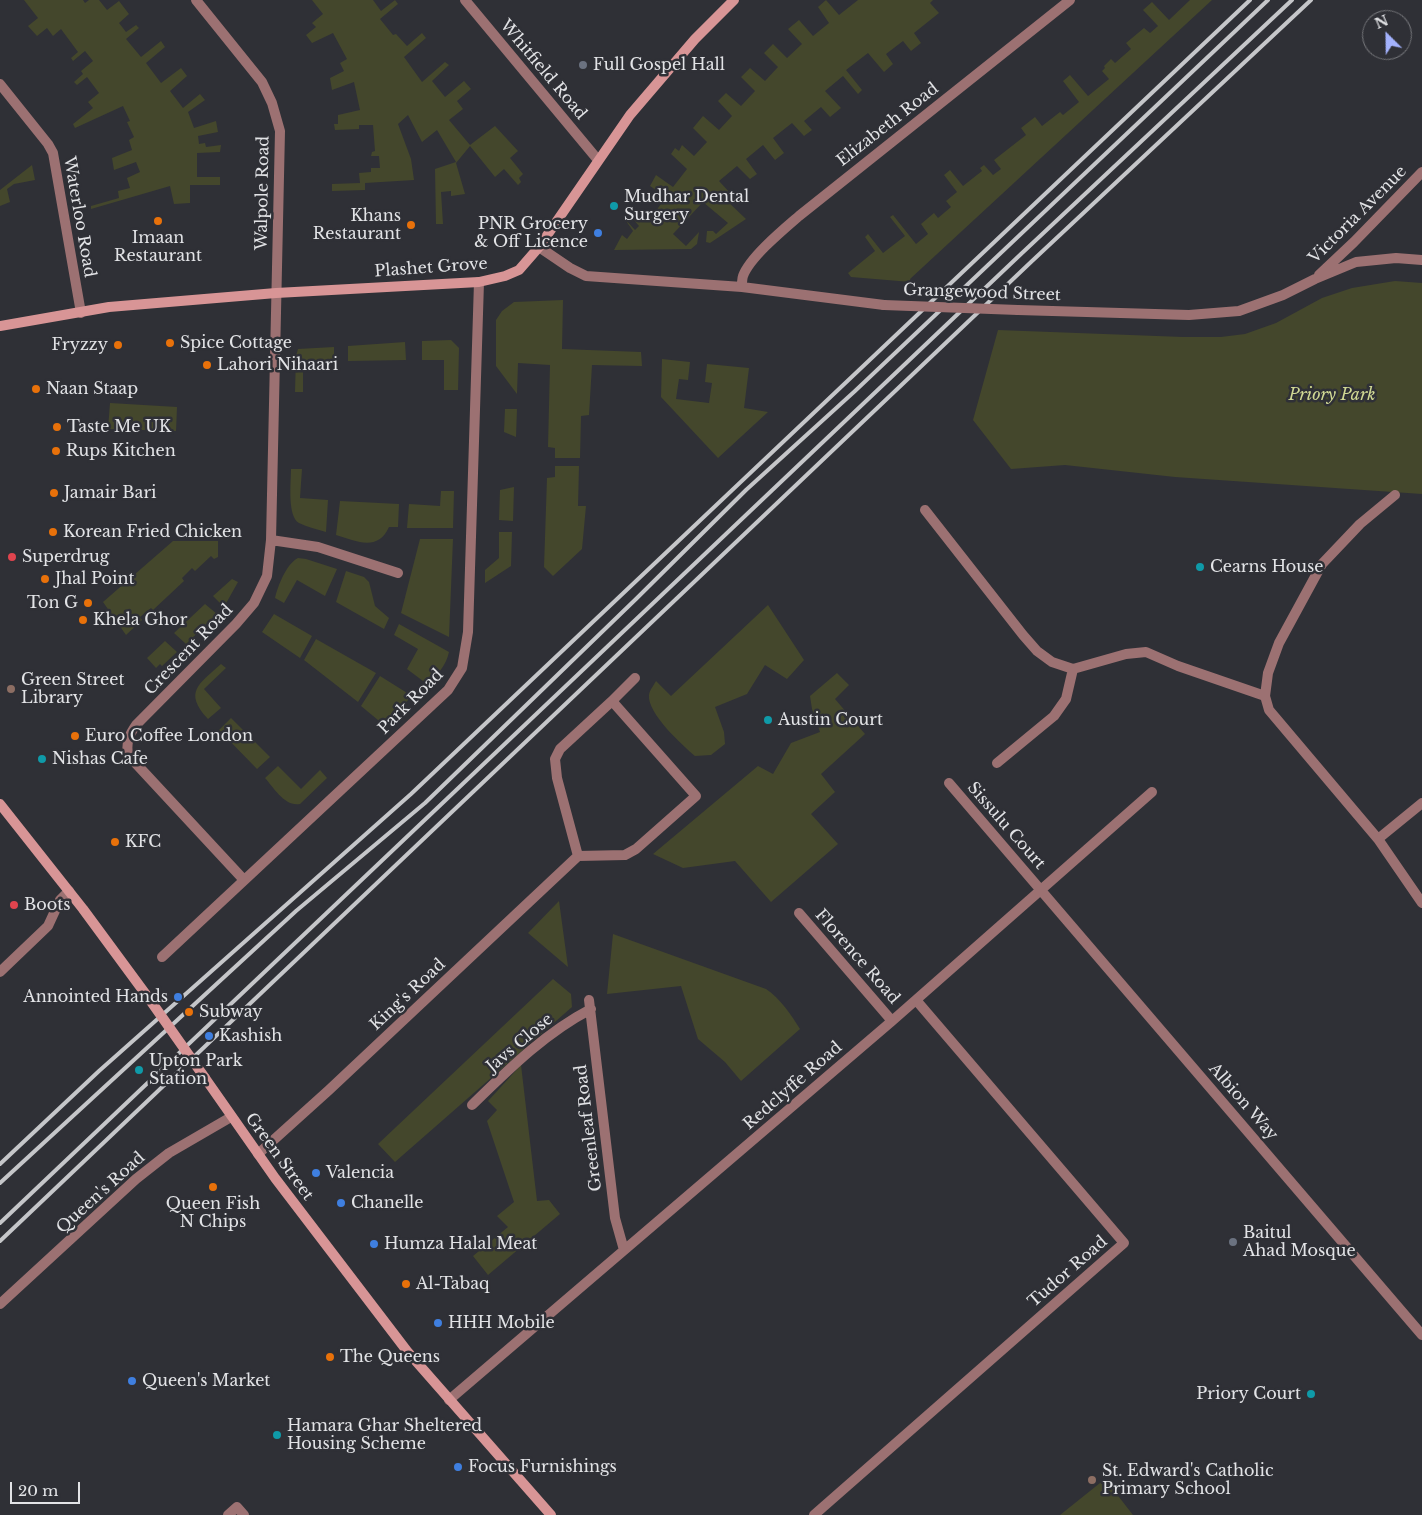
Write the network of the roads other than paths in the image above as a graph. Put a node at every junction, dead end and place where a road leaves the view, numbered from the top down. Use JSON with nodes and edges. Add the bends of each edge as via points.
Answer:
{"nodes":[{"id":1,"x":196,"y":0,"type":"edge"},
{"id":2,"x":465,"y":0,"type":"edge"},
{"id":3,"x":1070,"y":0,"type":"edge"},
{"id":4,"x":730,"y":1,"type":"edge"},
{"id":5,"x":0,"y":84,"type":"edge"},
{"id":6,"x":598,"y":160,"type":"junction"},
{"id":7,"x":1422,"y":172,"type":"edge"},
{"id":8,"x":539,"y":248,"type":"junction"},
{"id":9,"x":1422,"y":260,"type":"edge"},
{"id":10,"x":1314,"y":279,"type":"junction"},
{"id":11,"x":480,"y":282,"type":"junction"},
{"id":12,"x":742,"y":287,"type":"junction"},
{"id":13,"x":276,"y":294,"type":"junction"},
{"id":14,"x":81,"y":313,"type":"junction"},
{"id":15,"x":0,"y":326,"type":"edge"},
{"id":16,"x":1395,"y":495,"type":"dead end"},
{"id":17,"x":925,"y":510,"type":"dead end"},
{"id":18,"x":271,"y":540,"type":"junction"},
{"id":19,"x":398,"y":573,"type":"dead end"},
{"id":20,"x":1074,"y":669,"type":"junction"},
{"id":21,"x":635,"y":678,"type":"dead end"},
{"id":22,"x":1265,"y":696,"type":"junction"},
{"id":23,"x":612,"y":702,"type":"junction"},
{"id":24,"x":997,"y":763,"type":"dead end"},
{"id":25,"x":949,"y":783,"type":"dead end"},
{"id":26,"x":1152,"y":792,"type":"dead end"},
{"id":27,"x":1422,"y":803,"type":"edge"},
{"id":28,"x":0,"y":804,"type":"edge"},
{"id":29,"x":1378,"y":839,"type":"junction"},
{"id":30,"x":578,"y":856,"type":"junction"},
{"id":31,"x":244,"y":880,"type":"junction"},
{"id":32,"x":1040,"y":889,"type":"junction"},
{"id":33,"x":69,"y":891,"type":"junction"},
{"id":34,"x":1422,"y":903,"type":"edge"},
{"id":35,"x":799,"y":913,"type":"dead end"},
{"id":36,"x":162,"y":957,"type":"dead end"},
{"id":37,"x":0,"y":972,"type":"edge"},
{"id":38,"x":916,"y":1000,"type":"junction"},
{"id":39,"x":590,"y":1005,"type":"joint"},
{"id":40,"x":892,"y":1021,"type":"junction"},
{"id":41,"x":472,"y":1105,"type":"dead end"},
{"id":42,"x":231,"y":1117,"type":"junction"},
{"id":43,"x":258,"y":1154,"type":"junction"},
{"id":44,"x":624,"y":1250,"type":"junction"},
{"id":45,"x":0,"y":1304,"type":"edge"},
{"id":46,"x":1422,"y":1335,"type":"edge"},
{"id":47,"x":449,"y":1400,"type":"junction"},
{"id":48,"x":228,"y":1515,"type":"edge"},
{"id":49,"x":244,"y":1515,"type":"edge"},
{"id":50,"x":551,"y":1515,"type":"edge"},
{"id":51,"x":814,"y":1515,"type":"edge"}],
"edges":[{"from":1,"to":13,"type":"street","name":"Walpole Road","via":[[262,82],[280,131]]},
{"from":2,"to":6,"type":"street","name":"Whitfield Road"},
{"from":3,"to":12,"type":"street","name":"Elizabeth Road","via":[[778,234],[743,275]]},
{"from":4,"to":6,"type":"main road","name":"Plashet Grove","via":[[630,115]]},
{"from":5,"to":14,"type":"street","name":"Waterloo Road","via":[[53,153]]},
{"from":6,"to":8,"type":"main road","name":"Plashet Grove"},
{"from":7,"to":10,"type":"street","name":"Victoria Avenue"},
{"from":8,"to":11,"type":"main road","name":"Plashet Grove","via":[[519,270]]},
{"from":8,"to":12,"type":"street","name":"Grangewood Street","via":[[586,276]]},
{"from":9,"to":10,"type":"street","name":"Grangewood Street","via":[[1396,258],[1356,262]]},
{"from":10,"to":12,"type":"street","name":"Grangewood Street","bridge":true,"via":[[1283,295],[1239,311],[1189,315],[884,304]]},
{"from":11,"to":13,"type":"main road","name":"Plashet Grove"},
{"from":11,"to":31,"type":"street","name":"Park Road","via":[[468,632],[462,668],[448,690]]},
{"from":13,"to":14,"type":"main road","name":"Plashet Grove","via":[[109,307]]},
{"from":13,"to":18,"type":"street","name":"Crescent Road"},
{"from":14,"to":15,"type":"main road","name":"Plashet Grove"},
{"from":16,"to":22,"type":"street","via":[[1360,524],[1322,564],[1279,644],[1268,673]]},
{"from":17,"to":20,"type":"street","via":[[1037,651],[1052,662]]},
{"from":18,"to":19,"type":"street","via":[[318,547]]},
{"from":18,"to":31,"type":"street","name":"Crescent Road","via":[[267,576],[254,603],[136,725],[126,746],[128,755]]},
{"from":20,"to":22,"type":"street","via":[[1126,654],[1146,652]]},
{"from":20,"to":24,"type":"street","via":[[1066,699],[1054,716]]},
{"from":21,"to":23,"type":"street"},
{"from":22,"to":29,"type":"street","via":[[1268,710]]},
{"from":23,"to":30,"type":"street","via":[[560,749],[555,759],[556,778]]},
{"from":23,"to":30,"type":"street","via":[[696,796],[625,855]]},
{"from":25,"to":32,"type":"street","name":"Sissulu Court"},
{"from":26,"to":32,"type":"street","name":"Redclyffe Road"},
{"from":27,"to":29,"type":"street"},
{"from":28,"to":33,"type":"main road","name":"Green Street"},
{"from":29,"to":34,"type":"street"},
{"from":30,"to":43,"type":"street","name":"King's Road"},
{"from":31,"to":36,"type":"street","name":"Park Road"},
{"from":32,"to":38,"type":"street","name":"Redclyffe Road"},
{"from":32,"to":46,"type":"street","name":"Albion Way"},
{"from":33,"to":37,"type":"street","via":[[60,900],[48,926]]},
{"from":33,"to":42,"type":"main road","name":"Green Street","bridge":true},
{"from":35,"to":40,"type":"street","name":"Florence Road"},
{"from":38,"to":40,"type":"street","name":"Redclyffe Road"},
{"from":38,"to":51,"type":"street","name":"Tudor Road","via":[[1124,1242]]},
{"from":39,"to":41,"type":"street","name":"Javs Close","via":[[527,1052]]},
{"from":39,"to":44,"type":"street","name":"Greenleaf Road","via":[[615,1218]]},
{"from":40,"to":44,"type":"street","name":"Redclyffe Road"},
{"from":42,"to":43,"type":"main road","name":"Green Street"},
{"from":42,"to":45,"type":"street","name":"Queen's Road","via":[[169,1153],[136,1179]]},
{"from":43,"to":47,"type":"main road","name":"Green Street","via":[[407,1351]]},
{"from":44,"to":47,"type":"street","name":"Redclyffe Road"},
{"from":47,"to":50,"type":"main road","name":"Green Street"},
{"from":48,"to":49,"type":"street","via":[[237,1507]]}]}
